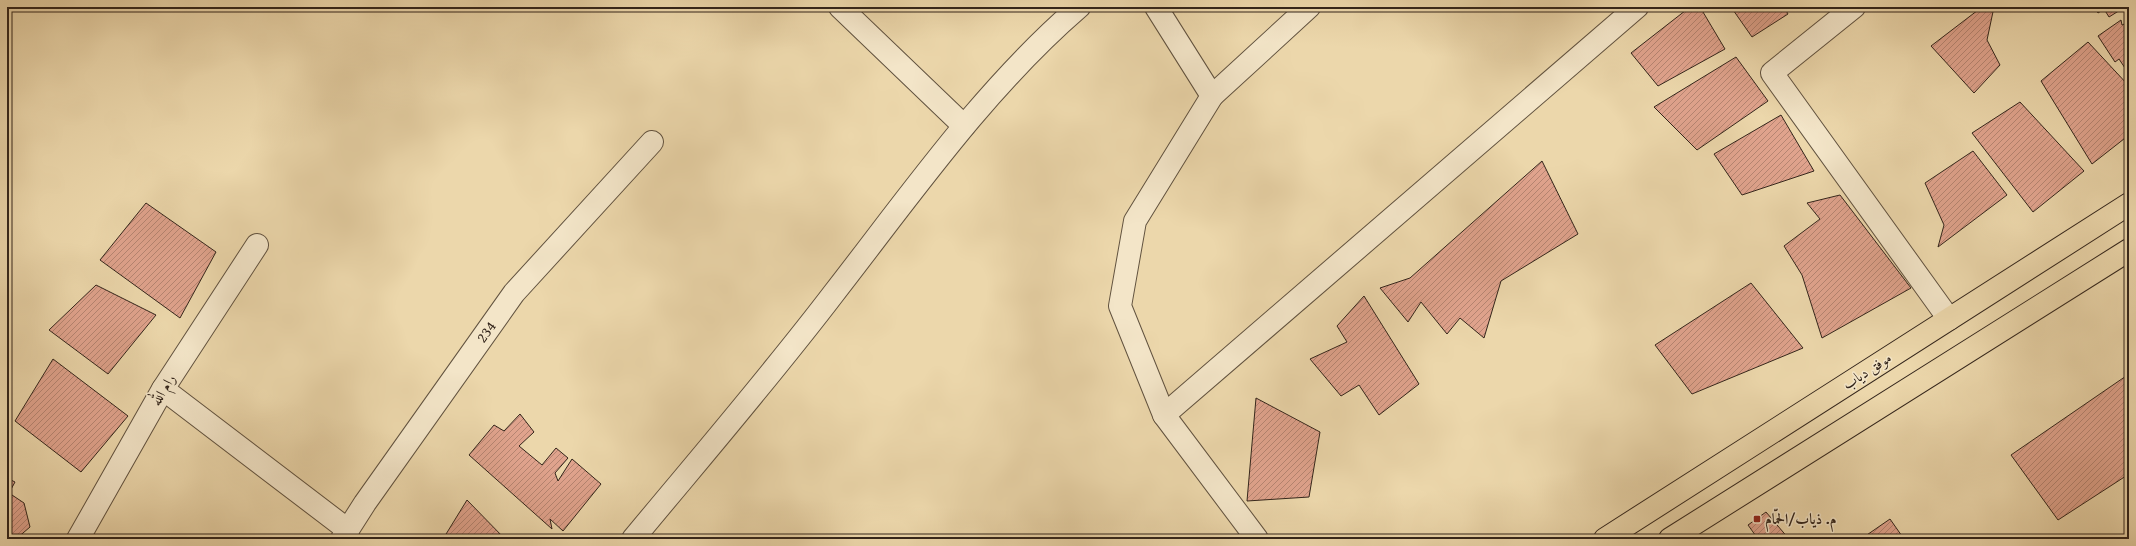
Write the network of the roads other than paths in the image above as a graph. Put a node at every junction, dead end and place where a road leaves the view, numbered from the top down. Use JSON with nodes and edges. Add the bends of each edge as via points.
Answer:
{"nodes":[{"id":1,"x":840,"y":7,"type":"edge"},
{"id":2,"x":1078,"y":7,"type":"edge"},
{"id":3,"x":1156,"y":7,"type":"edge"},
{"id":4,"x":1309,"y":7,"type":"edge"},
{"id":5,"x":1637,"y":7,"type":"edge"},
{"id":6,"x":1854,"y":7,"type":"edge"},
{"id":7,"x":1212,"y":96,"type":"junction"},
{"id":8,"x":964,"y":126,"type":"junction"},
{"id":9,"x":652,"y":142,"type":"dead end"},
{"id":10,"x":2129,"y":204,"type":"edge"},
{"id":11,"x":257,"y":245,"type":"dead end"},
{"id":12,"x":2129,"y":250,"type":"edge"},
{"id":13,"x":1949,"y":318,"type":"junction"},
{"id":14,"x":163,"y":389,"type":"junction"},
{"id":15,"x":1164,"y":415,"type":"junction"},
{"id":16,"x":345,"y":534,"type":"edge"},
{"id":17,"x":78,"y":539,"type":"edge"},
{"id":18,"x":633,"y":539,"type":"edge"},
{"id":19,"x":1257,"y":539,"type":"edge"},
{"id":20,"x":1605,"y":539,"type":"edge"},
{"id":21,"x":1670,"y":539,"type":"edge"}],
"edges":[{"from":1,"to":8,"type":"street"},
{"from":2,"to":8,"type":"street","via":[[1041,40]]},
{"from":3,"to":7,"type":"street"},
{"from":4,"to":7,"type":"street"},
{"from":5,"to":15,"type":"street"},
{"from":6,"to":13,"type":"street","via":[[1772,73]]},
{"from":7,"to":15,"type":"street","via":[[1135,221],[1120,306]]},
{"from":8,"to":18,"type":"street","via":[[820,312]]},
{"from":9,"to":16,"type":"street","name":"234","via":[[514,293]]},
{"from":10,"to":13,"type":"main road","name":"موفق دياب"},
{"from":11,"to":14,"type":"street","name":"رام الله"},
{"from":12,"to":21,"type":"main road"},
{"from":13,"to":20,"type":"main road","name":"موفق دياب"},
{"from":14,"to":16,"type":"street"},
{"from":14,"to":17,"type":"street","name":"رام الله"},
{"from":15,"to":19,"type":"street"}]}
